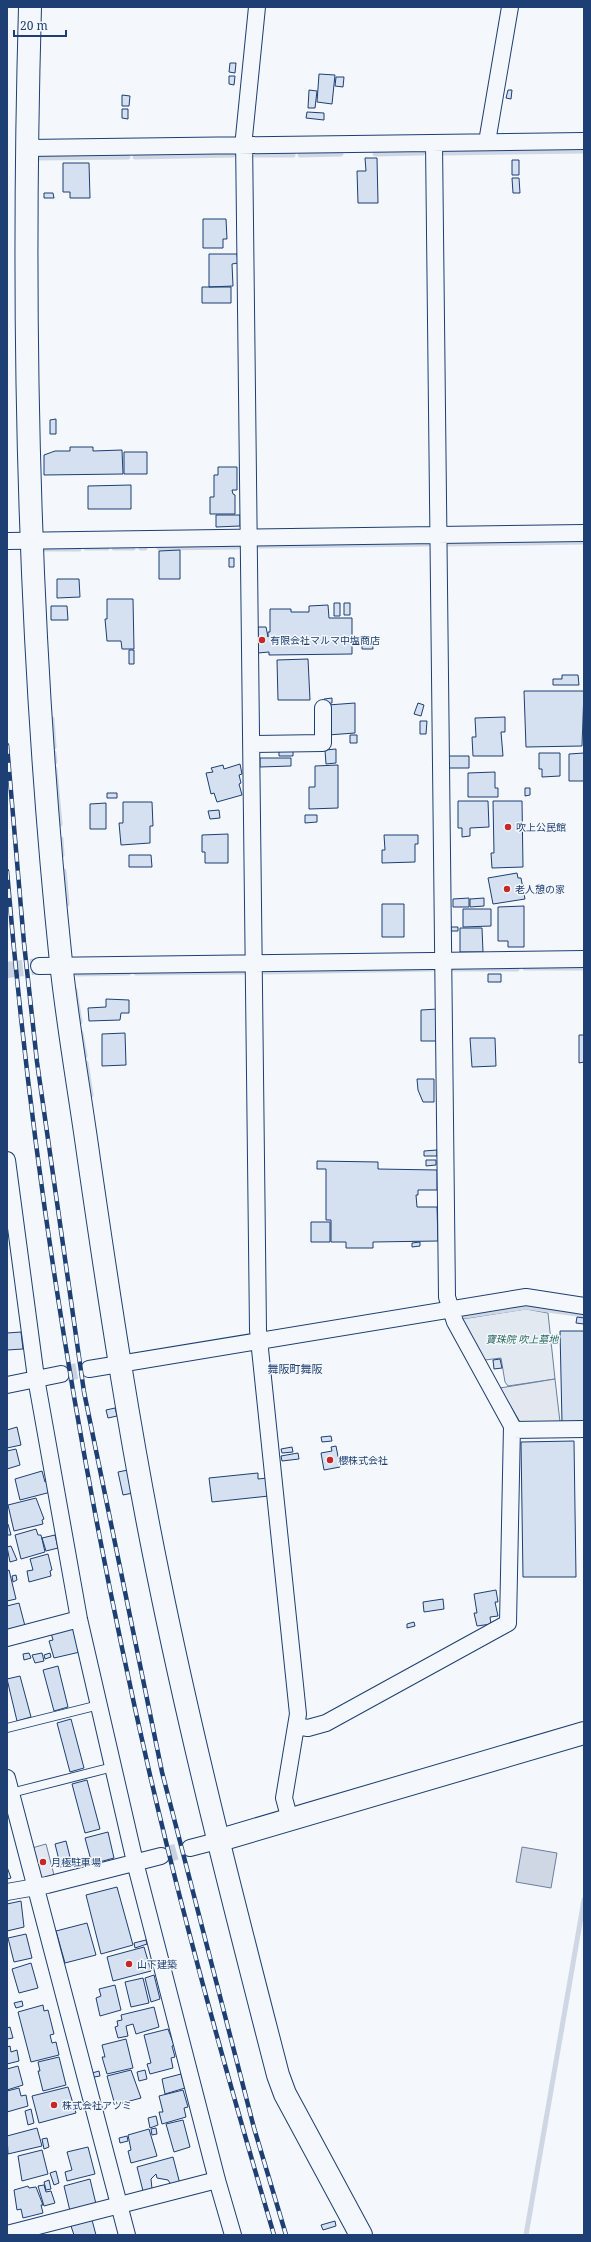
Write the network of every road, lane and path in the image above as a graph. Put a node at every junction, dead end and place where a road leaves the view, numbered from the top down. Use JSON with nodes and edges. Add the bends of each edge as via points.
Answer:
{"nodes":[{"id":1,"x":30,"y":7,"type":"edge"},
{"id":2,"x":257,"y":7,"type":"edge"},
{"id":3,"x":510,"y":7,"type":"edge"},
{"id":4,"x":584,"y":141,"type":"edge"},
{"id":5,"x":487,"y":142,"type":"junction"},
{"id":6,"x":434,"y":143,"type":"junction"},
{"id":7,"x":244,"y":145,"type":"junction"},
{"id":8,"x":26,"y":148,"type":"junction"},
{"id":9,"x":584,"y":533,"type":"edge"},
{"id":10,"x":438,"y":535,"type":"junction"},
{"id":11,"x":249,"y":537,"type":"junction"},
{"id":12,"x":30,"y":540,"type":"junction"},
{"id":13,"x":8,"y":541,"type":"edge"},
{"id":14,"x":323,"y":708,"type":"dead end"},
{"id":15,"x":251,"y":744,"type":"junction"},
{"id":16,"x":584,"y":959,"type":"edge"},
{"id":17,"x":444,"y":960,"type":"junction"},
{"id":18,"x":254,"y":963,"type":"junction"},
{"id":19,"x":61,"y":965,"type":"junction"},
{"id":20,"x":39,"y":966,"type":"tunnel mouth"},
{"id":21,"x":7,"y":1160,"type":"edge"},
{"id":22,"x":9,"y":1192,"type":"edge"},
{"id":23,"x":584,"y":1306,"type":"edge"},
{"id":24,"x":451,"y":1309,"type":"junction"},
{"id":25,"x":260,"y":1341,"type":"junction"},
{"id":26,"x":119,"y":1364,"type":"junction"},
{"id":27,"x":89,"y":1369,"type":"tunnel mouth"},
{"id":28,"x":61,"y":1374,"type":"tunnel mouth"},
{"id":29,"x":36,"y":1378,"type":"junction"},
{"id":30,"x":7,"y":1385,"type":"edge"},
{"id":31,"x":584,"y":1429,"type":"edge"},
{"id":32,"x":512,"y":1430,"type":"junction"},
{"id":33,"x":79,"y":1619,"type":"junction"},
{"id":34,"x":7,"y":1638,"type":"edge"},
{"id":35,"x":99,"y":1704,"type":"junction"},
{"id":36,"x":296,"y":1726,"type":"junction"},
{"id":37,"x":7,"y":1728,"type":"edge"},
{"id":38,"x":584,"y":1732,"type":"edge"},
{"id":39,"x":113,"y":1767,"type":"junction"},
{"id":40,"x":9,"y":1786,"type":"edge"},
{"id":41,"x":290,"y":1820,"type":"junction"},
{"id":42,"x":217,"y":1841,"type":"junction"},
{"id":43,"x":190,"y":1848,"type":"tunnel mouth"},
{"id":44,"x":161,"y":1856,"type":"tunnel mouth"},
{"id":45,"x":135,"y":1862,"type":"junction"},
{"id":46,"x":36,"y":1886,"type":"junction"},
{"id":47,"x":7,"y":1892,"type":"edge"},
{"id":48,"x":217,"y":2180,"type":"junction"},
{"id":49,"x":119,"y":2205,"type":"junction"},
{"id":50,"x":7,"y":2234,"type":"edge"},
{"id":51,"x":127,"y":2235,"type":"edge"},
{"id":52,"x":234,"y":2235,"type":"edge"},
{"id":53,"x":361,"y":2235,"type":"edge"}],
"edges":[{"from":1,"to":8,"type":"street"},
{"from":2,"to":7,"type":"street"},
{"from":3,"to":5,"type":"street"},
{"from":4,"to":5,"type":"street"},
{"from":5,"to":6,"type":"street"},
{"from":6,"to":7,"type":"street"},
{"from":6,"to":10,"type":"street"},
{"from":7,"to":8,"type":"street"},
{"from":7,"to":11,"type":"street"},
{"from":8,"to":12,"type":"street"},
{"from":9,"to":10,"type":"street"},
{"from":10,"to":11,"type":"street"},
{"from":10,"to":17,"type":"street"},
{"from":11,"to":12,"type":"street"},
{"from":11,"to":15,"type":"street"},
{"from":12,"to":13,"type":"street"},
{"from":12,"to":19,"type":"street","via":[[43,747]]},
{"from":14,"to":15,"type":"street","via":[[324,743]]},
{"from":15,"to":18,"type":"street"},
{"from":16,"to":17,"type":"street"},
{"from":17,"to":18,"type":"street"},
{"from":17,"to":24,"type":"street","via":[[448,1296]]},
{"from":18,"to":19,"type":"street"},
{"from":18,"to":25,"type":"street"},
{"from":19,"to":20,"type":"street"},
{"from":19,"to":26,"type":"street"},
{"from":21,"to":22,"type":"street"},
{"from":22,"to":29,"type":"street"},
{"from":23,"to":24,"type":"street","via":[[526,1297]]},
{"from":24,"to":25,"type":"street"},
{"from":24,"to":32,"type":"street","via":[[455,1322]]},
{"from":25,"to":26,"type":"street"},
{"from":25,"to":36,"type":"street","via":[[298,1714]]},
{"from":26,"to":27,"type":"street"},
{"from":26,"to":42,"type":"street","via":[[168,1620]]},
{"from":28,"to":29,"type":"street"},
{"from":29,"to":30,"type":"street"},
{"from":29,"to":33,"type":"street"},
{"from":31,"to":32,"type":"street"},
{"from":32,"to":36,"type":"street","via":[[508,1623],[326,1723],[308,1728]]},
{"from":33,"to":34,"type":"street"},
{"from":33,"to":35,"type":"street"},
{"from":35,"to":37,"type":"lane"},
{"from":35,"to":39,"type":"street"},
{"from":36,"to":41,"type":"street","via":[[284,1798]]},
{"from":38,"to":41,"type":"street"},
{"from":39,"to":40,"type":"lane"},
{"from":39,"to":45,"type":"street"},
{"from":40,"to":46,"type":"street"},
{"from":41,"to":42,"type":"street"},
{"from":42,"to":43,"type":"street"},
{"from":42,"to":53,"type":"street","via":[[281,2085]]},
{"from":44,"to":45,"type":"street"},
{"from":45,"to":46,"type":"street"},
{"from":45,"to":48,"type":"street"},
{"from":46,"to":47,"type":"street"},
{"from":46,"to":49,"type":"street"},
{"from":48,"to":49,"type":"street"},
{"from":48,"to":52,"type":"street"},
{"from":49,"to":50,"type":"street"},
{"from":49,"to":51,"type":"street"}]}
